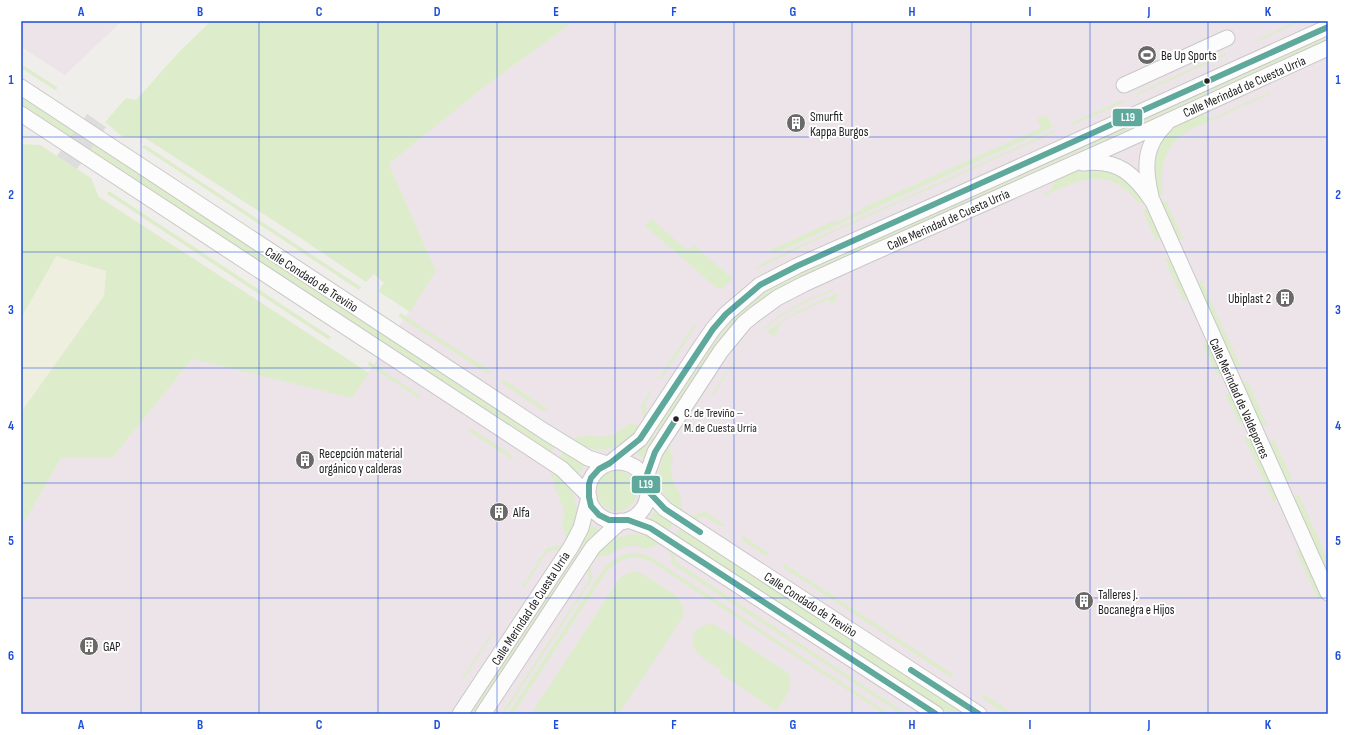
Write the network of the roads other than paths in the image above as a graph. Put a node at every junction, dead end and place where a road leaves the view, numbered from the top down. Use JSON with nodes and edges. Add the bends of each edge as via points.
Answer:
{"nodes":[{"id":1,"x":1328,"y":27,"type":"edge"},
{"id":2,"x":1227,"y":38,"type":"dead end"},
{"id":3,"x":1328,"y":48,"type":"edge"},
{"id":4,"x":1124,"y":85,"type":"dead end"},
{"id":5,"x":21,"y":87,"type":"edge"},
{"id":6,"x":21,"y":114,"type":"edge"},
{"id":7,"x":1170,"y":120,"type":"junction"},
{"id":8,"x":1068,"y":165,"type":"junction"},
{"id":9,"x":1152,"y":202,"type":"junction"},
{"id":10,"x":608,"y":464,"type":"junction"},
{"id":11,"x":646,"y":485,"type":"junction"},
{"id":12,"x":588,"y":496,"type":"junction"},
{"id":13,"x":625,"y":520,"type":"junction"},
{"id":14,"x":1328,"y":593,"type":"edge"},
{"id":15,"x":460,"y":714,"type":"edge"},
{"id":16,"x":483,"y":714,"type":"edge"},
{"id":17,"x":936,"y":714,"type":"edge"},
{"id":18,"x":979,"y":714,"type":"edge"}],
"edges":[{"from":1,"to":10,"type":"street","name":"Calle Merindad de Cuesta Urria","via":[[760,285],[726,314],[704,342],[640,439]]},
{"from":2,"to":4,"type":"street"},
{"from":3,"to":7,"type":"street","name":"Calle Merindad de Cuesta Urria"},
{"from":5,"to":10,"type":"street","name":"Calle Condado de Treviño","via":[[544,432],[588,458]]},
{"from":6,"to":12,"type":"street","name":"Calle Condado de Treviño","via":[[562,469]]},
{"from":7,"to":8,"type":"street","name":"Calle Merindad de Cuesta Urria"},
{"from":7,"to":9,"type":"street","name":"Calle Merindad de Valdeporres","via":[[1157,132],[1148,154],[1146,175]]},
{"from":8,"to":9,"type":"street","name":"Calle Merindad de Valdeporres","via":[[1094,161],[1116,166],[1134,177]]},
{"from":8,"to":11,"type":"street","name":"Calle Merindad de Cuesta Urria","via":[[804,284],[777,298],[755,314],[724,347],[655,452]]},
{"from":9,"to":14,"type":"street","name":"Calle Merindad de Valdeporres"},
{"from":10,"to":11,"type":"street","via":[[621,462],[632,466],[641,474]]},
{"from":10,"to":12,"type":"street","via":[[591,478]]},
{"from":11,"to":13,"type":"street","via":[[647,496],[644,506],[635,516]]},
{"from":11,"to":18,"type":"street","name":"Calle Condado de Treviño","via":[[665,509]]},
{"from":12,"to":13,"type":"street","via":[[591,506],[600,515],[609,520]]},
{"from":12,"to":15,"type":"street","name":"Calle Merindad de Cuesta Urria","via":[[581,528],[571,546]]},
{"from":13,"to":16,"type":"street","name":"Calle Merindad de Cuesta Urria","via":[[593,547]]},
{"from":13,"to":17,"type":"street","name":"Calle Condado de Treviño","via":[[650,528]]}]}
